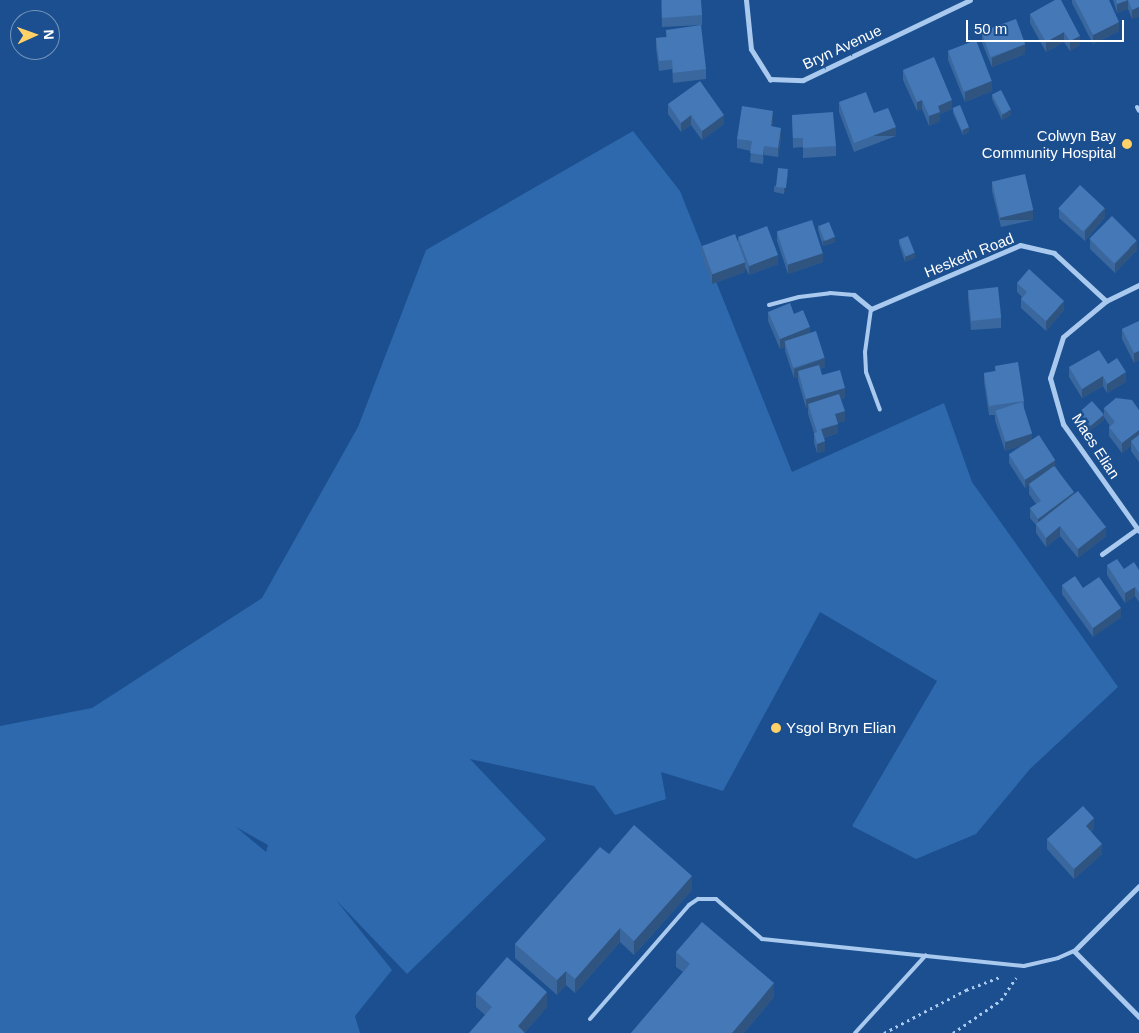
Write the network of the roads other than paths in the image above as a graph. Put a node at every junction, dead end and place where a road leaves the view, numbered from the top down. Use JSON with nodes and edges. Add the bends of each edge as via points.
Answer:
{"nodes":[{"id":1,"x":746,"y":0,"type":"edge"},
{"id":2,"x":970,"y":0,"type":"edge"},
{"id":3,"x":1139,"y":285,"type":"edge"},
{"id":4,"x":854,"y":295,"type":"joint"},
{"id":5,"x":1106,"y":302,"type":"junction"},
{"id":6,"x":769,"y":305,"type":"dead end"},
{"id":7,"x":871,"y":309,"type":"junction"},
{"id":8,"x":880,"y":410,"type":"dead end"},
{"id":9,"x":1138,"y":530,"type":"edge"},
{"id":10,"x":1102,"y":554,"type":"dead end"},
{"id":11,"x":1139,"y":886,"type":"edge"},
{"id":12,"x":1074,"y":951,"type":"junction"},
{"id":13,"x":926,"y":955,"type":"junction"},
{"id":14,"x":1139,"y":1016,"type":"edge"},
{"id":15,"x":590,"y":1019,"type":"dead end"},
{"id":16,"x":855,"y":1033,"type":"edge"}],
"edges":[{"from":1,"to":2,"type":"street","name":"Bryn Avenue","via":[[751,49],[770,79],[803,80]]},
{"from":3,"to":5,"type":"street"},
{"from":4,"to":6,"type":"lane","via":[[799,296]]},
{"from":4,"to":7,"type":"street"},
{"from":5,"to":7,"type":"street","name":"Hesketh Road","via":[[1054,253],[1020,246]]},
{"from":5,"to":9,"type":"street","name":"Maes Elian","via":[[1063,337],[1050,378],[1063,424]]},
{"from":7,"to":8,"type":"lane","via":[[866,372]]},
{"from":9,"to":10,"type":"street","name":"Maes Elian"},
{"from":11,"to":12,"type":"street"},
{"from":12,"to":13,"type":"lane","via":[[1024,966]]},
{"from":12,"to":14,"type":"street"},
{"from":13,"to":15,"type":"lane","via":[[762,939],[716,899],[698,899],[689,905]]},
{"from":13,"to":16,"type":"lane"}]}
